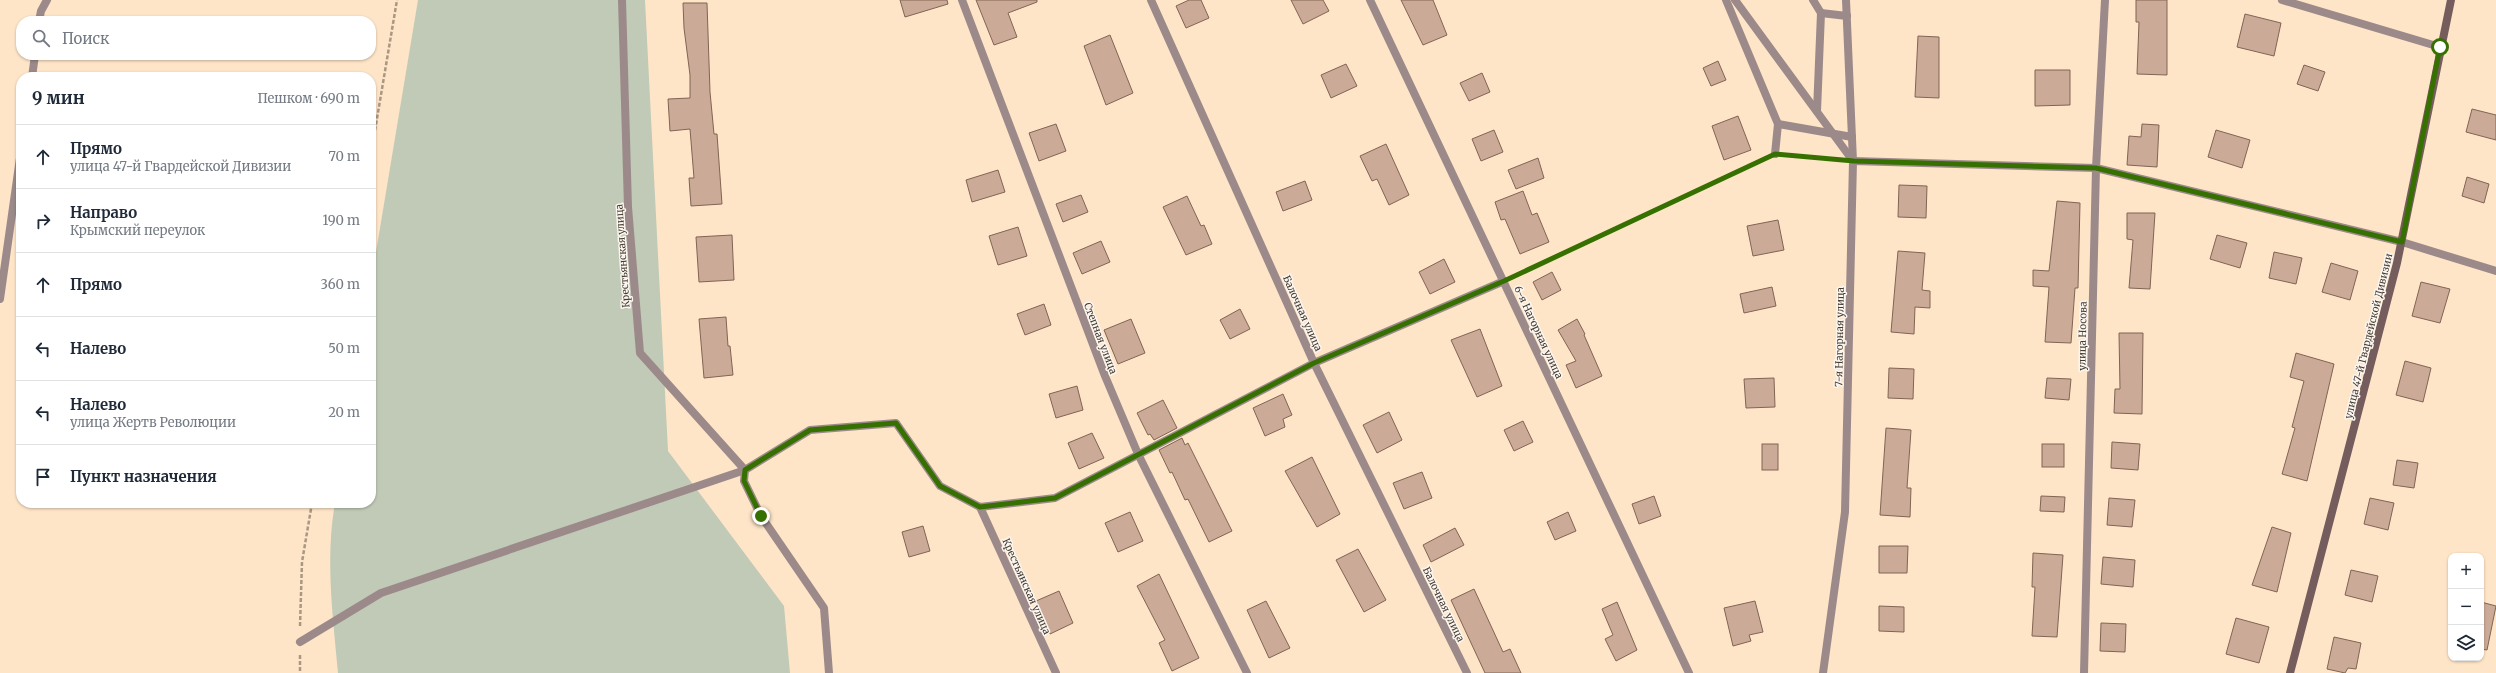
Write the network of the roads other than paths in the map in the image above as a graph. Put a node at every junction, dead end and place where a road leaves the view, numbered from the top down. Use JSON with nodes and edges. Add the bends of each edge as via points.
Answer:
{"nodes":[{"id":1,"x":47,"y":0,"type":"edge"},
{"id":2,"x":622,"y":0,"type":"edge"},
{"id":3,"x":962,"y":0,"type":"edge"},
{"id":4,"x":1151,"y":0,"type":"edge"},
{"id":5,"x":1370,"y":0,"type":"edge"},
{"id":6,"x":1726,"y":0,"type":"edge"},
{"id":7,"x":1735,"y":0,"type":"edge"},
{"id":8,"x":1813,"y":0,"type":"edge"},
{"id":9,"x":1846,"y":0,"type":"edge"},
{"id":10,"x":2105,"y":0,"type":"edge"},
{"id":11,"x":2282,"y":0,"type":"edge"},
{"id":12,"x":2451,"y":0,"type":"edge"},
{"id":13,"x":1821,"y":13,"type":"junction"},
{"id":14,"x":40,"y":16,"type":"edge"},
{"id":15,"x":1847,"y":16,"type":"junction"},
{"id":16,"x":2440,"y":47,"type":"junction"},
{"id":17,"x":34,"y":60,"type":"edge"},
{"id":18,"x":33,"y":72,"type":"edge"},
{"id":19,"x":1817,"y":111,"type":"junction"},
{"id":20,"x":1778,"y":124,"type":"junction"},
{"id":21,"x":1833,"y":133,"type":"junction"},
{"id":22,"x":1852,"y":137,"type":"junction"},
{"id":23,"x":1775,"y":154,"type":"road end"},
{"id":24,"x":1854,"y":161,"type":"junction"},
{"id":25,"x":2096,"y":168,"type":"junction"},
{"id":26,"x":16,"y":186,"type":"edge"},
{"id":27,"x":2402,"y":242,"type":"junction"},
{"id":28,"x":2496,"y":271,"type":"edge"},
{"id":29,"x":1504,"y":281,"type":"junction"},
{"id":30,"x":0,"y":299,"type":"edge"},
{"id":31,"x":1314,"y":363,"type":"junction"},
{"id":32,"x":1138,"y":454,"type":"junction"},
{"id":33,"x":745,"y":470,"type":"junction"},
{"id":34,"x":980,"y":507,"type":"junction"},
{"id":35,"x":300,"y":642,"type":"road end"},
{"id":36,"x":829,"y":673,"type":"edge"},
{"id":37,"x":1056,"y":673,"type":"edge"},
{"id":38,"x":1247,"y":673,"type":"edge"},
{"id":39,"x":1467,"y":673,"type":"edge"},
{"id":40,"x":1689,"y":673,"type":"edge"},
{"id":41,"x":1823,"y":673,"type":"edge"},
{"id":42,"x":2084,"y":673,"type":"edge"},
{"id":43,"x":2290,"y":673,"type":"edge"}],
"edges":[{"from":1,"to":14,"type":"street"},
{"from":2,"to":33,"type":"street","name":"Крестьянская улица","via":[[628,207],[640,353]]},
{"from":3,"to":32,"type":"street","name":"Степная улица","via":[[1105,376]]},
{"from":4,"to":31,"type":"street","name":"Балочная улица"},
{"from":5,"to":29,"type":"street","name":"6-я Нагорная улица"},
{"from":6,"to":20,"type":"street"},
{"from":7,"to":19,"type":"street"},
{"from":8,"to":13,"type":"street"},
{"from":9,"to":15,"type":"street","name":"7-я Нагорная улица"},
{"from":10,"to":25,"type":"street","name":"улица Носова"},
{"from":11,"to":16,"type":"street"},
{"from":12,"to":16,"type":"main road","name":"улица 47-й Гвардейской Дивизии"},
{"from":13,"to":15,"type":"street"},
{"from":13,"to":19,"type":"street"},
{"from":15,"to":22,"type":"street","name":"7-я Нагорная улица"},
{"from":16,"to":27,"type":"main road","name":"улица 47-й Гвардейской Дивизии"},
{"from":17,"to":18,"type":"street"},
{"from":19,"to":21,"type":"street"},
{"from":20,"to":21,"type":"street"},
{"from":20,"to":23,"type":"street"},
{"from":21,"to":22,"type":"street"},
{"from":21,"to":24,"type":"street"},
{"from":22,"to":24,"type":"street","name":"7-я Нагорная улица"},
{"from":24,"to":25,"type":"street"},
{"from":24,"to":41,"type":"street","name":"7-я Нагорная улица","via":[[1845,512]]},
{"from":25,"to":27,"type":"street"},
{"from":25,"to":42,"type":"street","name":"улица Носова"},
{"from":26,"to":30,"type":"street"},
{"from":27,"to":28,"type":"street"},
{"from":27,"to":43,"type":"main road","name":"улица 47-й Гвардейской Дивизии"},
{"from":29,"to":31,"type":"street"},
{"from":29,"to":40,"type":"street","name":"6-я Нагорная улица"},
{"from":31,"to":32,"type":"street"},
{"from":31,"to":39,"type":"street","name":"Балочная улица"},
{"from":32,"to":34,"type":"street","via":[[1055,498]]},
{"from":32,"to":38,"type":"street","name":"Степная улица"},
{"from":33,"to":34,"type":"street","via":[[810,430],[896,423],[940,486]]},
{"from":33,"to":35,"type":"street","via":[[381,592]]},
{"from":33,"to":36,"type":"street","via":[[744,481],[761,516],[824,608]]},
{"from":34,"to":37,"type":"street","name":"Крестьянская улица"}]}
